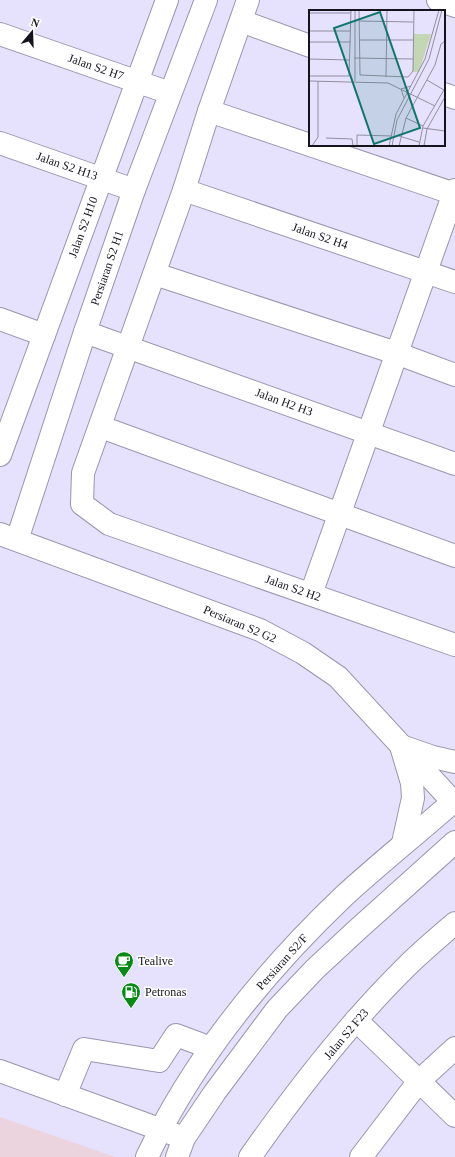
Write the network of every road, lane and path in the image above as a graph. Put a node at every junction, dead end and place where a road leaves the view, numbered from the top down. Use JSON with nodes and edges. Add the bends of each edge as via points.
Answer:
{"nodes":[{"id":1,"x":165,"y":0,"type":"edge"},
{"id":2,"x":206,"y":0,"type":"edge"},
{"id":3,"x":248,"y":0,"type":"edge"},
{"id":4,"x":438,"y":0,"type":"edge"},
{"id":5,"x":455,"y":6,"type":"edge"},
{"id":6,"x":241,"y":20,"type":"junction"},
{"id":7,"x":0,"y":34,"type":"edge"},
{"id":8,"x":309,"y":46,"type":"edge"},
{"id":9,"x":137,"y":82,"type":"junction"},
{"id":10,"x":170,"y":94,"type":"junction"},
{"id":11,"x":445,"y":94,"type":"edge"},
{"id":12,"x":455,"y":98,"type":"edge"},
{"id":13,"x":209,"y":111,"type":"junction"},
{"id":14,"x":0,"y":143,"type":"edge"},
{"id":15,"x":309,"y":144,"type":"edge"},
{"id":16,"x":314,"y":146,"type":"edge"},
{"id":17,"x":101,"y":178,"type":"junction"},
{"id":18,"x":134,"y":190,"type":"junction"},
{"id":19,"x":184,"y":190,"type":"junction"},
{"id":20,"x":455,"y":193,"type":"edge"},
{"id":21,"x":425,"y":272,"type":"junction"},
{"id":22,"x":155,"y":274,"type":"junction"},
{"id":23,"x":455,"y":282,"type":"edge"},
{"id":24,"x":0,"y":319,"type":"edge"},
{"id":25,"x":86,"y":332,"type":"junction"},
{"id":26,"x":44,"y":335,"type":"junction"},
{"id":27,"x":121,"y":344,"type":"junction"},
{"id":28,"x":396,"y":353,"type":"junction"},
{"id":29,"x":455,"y":375,"type":"edge"},
{"id":30,"x":101,"y":427,"type":"junction"},
{"id":31,"x":368,"y":432,"type":"junction"},
{"id":32,"x":0,"y":455,"type":"edge"},
{"id":33,"x":455,"y":464,"type":"edge"},
{"id":34,"x":340,"y":514,"type":"junction"},
{"id":35,"x":9,"y":537,"type":"edge"},
{"id":36,"x":455,"y":556,"type":"edge"},
{"id":37,"x":312,"y":594,"type":"junction"},
{"id":38,"x":455,"y":645,"type":"edge"},
{"id":39,"x":401,"y":746,"type":"junction"},
{"id":40,"x":455,"y":762,"type":"edge"},
{"id":41,"x":454,"y":802,"type":"edge"},
{"id":42,"x":455,"y":842,"type":"edge"},
{"id":43,"x":403,"y":843,"type":"junction"},
{"id":44,"x":455,"y":923,"type":"edge"},
{"id":45,"x":356,"y":1020,"type":"junction"},
{"id":46,"x":211,"y":1048,"type":"junction"},
{"id":47,"x":455,"y":1048,"type":"edge"},
{"id":48,"x":0,"y":1071,"type":"edge"},
{"id":49,"x":419,"y":1081,"type":"junction"},
{"id":50,"x":65,"y":1095,"type":"junction"},
{"id":51,"x":455,"y":1116,"type":"edge"},
{"id":52,"x":160,"y":1130,"type":"junction"},
{"id":53,"x":180,"y":1147,"type":"edge"},
{"id":54,"x":147,"y":1157,"type":"edge"},
{"id":55,"x":250,"y":1157,"type":"edge"},
{"id":56,"x":361,"y":1157,"type":"edge"}],
"edges":[{"from":1,"to":9,"type":"street","name":"Jalan S2 H10"},
{"from":2,"to":10,"type":"street","name":"Persiaran S2 H1"},
{"from":3,"to":6,"type":"street"},
{"from":4,"to":5,"type":"street"},
{"from":6,"to":8,"type":"street"},
{"from":6,"to":13,"type":"street"},
{"from":7,"to":9,"type":"street","name":"Jalan S2 H7"},
{"from":9,"to":10,"type":"street","name":"Jalan S2 H7"},
{"from":9,"to":17,"type":"street","name":"Jalan S2 H10"},
{"from":10,"to":18,"type":"street","name":"Persiaran S2 H1"},
{"from":11,"to":12,"type":"street"},
{"from":13,"to":15,"type":"street"},
{"from":13,"to":19,"type":"street"},
{"from":14,"to":17,"type":"street","name":"Jalan S2 H13"},
{"from":16,"to":20,"type":"street"},
{"from":17,"to":18,"type":"street","name":"Jalan S2 H13"},
{"from":17,"to":26,"type":"street","name":"Jalan S2 H10"},
{"from":18,"to":25,"type":"street","name":"Persiaran S2 H1"},
{"from":19,"to":21,"type":"street","name":"Jalan S2 H4"},
{"from":19,"to":22,"type":"street"},
{"from":20,"to":21,"type":"street"},
{"from":21,"to":23,"type":"street","name":"Jalan S2 H4"},
{"from":21,"to":28,"type":"street"},
{"from":22,"to":27,"type":"street"},
{"from":22,"to":28,"type":"street"},
{"from":24,"to":26,"type":"street"},
{"from":25,"to":27,"type":"street","name":"Jalan H2 H3"},
{"from":25,"to":35,"type":"street","name":"Persiaran S2 H1"},
{"from":26,"to":32,"type":"street","name":"Jalan S2 H10"},
{"from":27,"to":30,"type":"street"},
{"from":27,"to":31,"type":"street","name":"Jalan H2 H3"},
{"from":28,"to":29,"type":"street"},
{"from":28,"to":31,"type":"street"},
{"from":30,"to":34,"type":"street"},
{"from":30,"to":37,"type":"street","name":"Jalan S2 H2","via":[[83,474],[82,504],[109,524]]},
{"from":31,"to":33,"type":"street","name":"Jalan H2 H3"},
{"from":31,"to":34,"type":"street"},
{"from":34,"to":36,"type":"street"},
{"from":34,"to":37,"type":"street"},
{"from":35,"to":39,"type":"street","name":"Persiaran S2 G2","via":[[260,630],[303,653],[338,677]]},
{"from":37,"to":38,"type":"street","name":"Jalan S2 H2"},
{"from":39,"to":40,"type":"street","via":[[433,758]]},
{"from":39,"to":41,"type":"street","name":"Persiaran S2 G2"},
{"from":39,"to":43,"type":"street","via":[[412,783],[413,798]]},
{"from":41,"to":43,"type":"street","name":"Persiaran S2/F"},
{"from":42,"to":53,"type":"street","via":[[352,935],[277,1009],[215,1092]]},
{"from":43,"to":46,"type":"street","name":"Persiaran S2/F","via":[[345,895],[284,956]]},
{"from":44,"to":45,"type":"street","name":"Jalan S2 F23","via":[[407,965]]},
{"from":45,"to":49,"type":"street"},
{"from":45,"to":55,"type":"street","name":"Jalan S2 F23"},
{"from":46,"to":50,"type":"street","via":[[176,1035],[159,1061],[84,1049]]},
{"from":46,"to":52,"type":"street","name":"Persiaran S2/F"},
{"from":47,"to":49,"type":"street"},
{"from":48,"to":50,"type":"street"},
{"from":49,"to":51,"type":"street"},
{"from":49,"to":56,"type":"street"},
{"from":50,"to":52,"type":"street"},
{"from":52,"to":53,"type":"street"},
{"from":52,"to":54,"type":"street","name":"Persiaran S2/F"}]}
